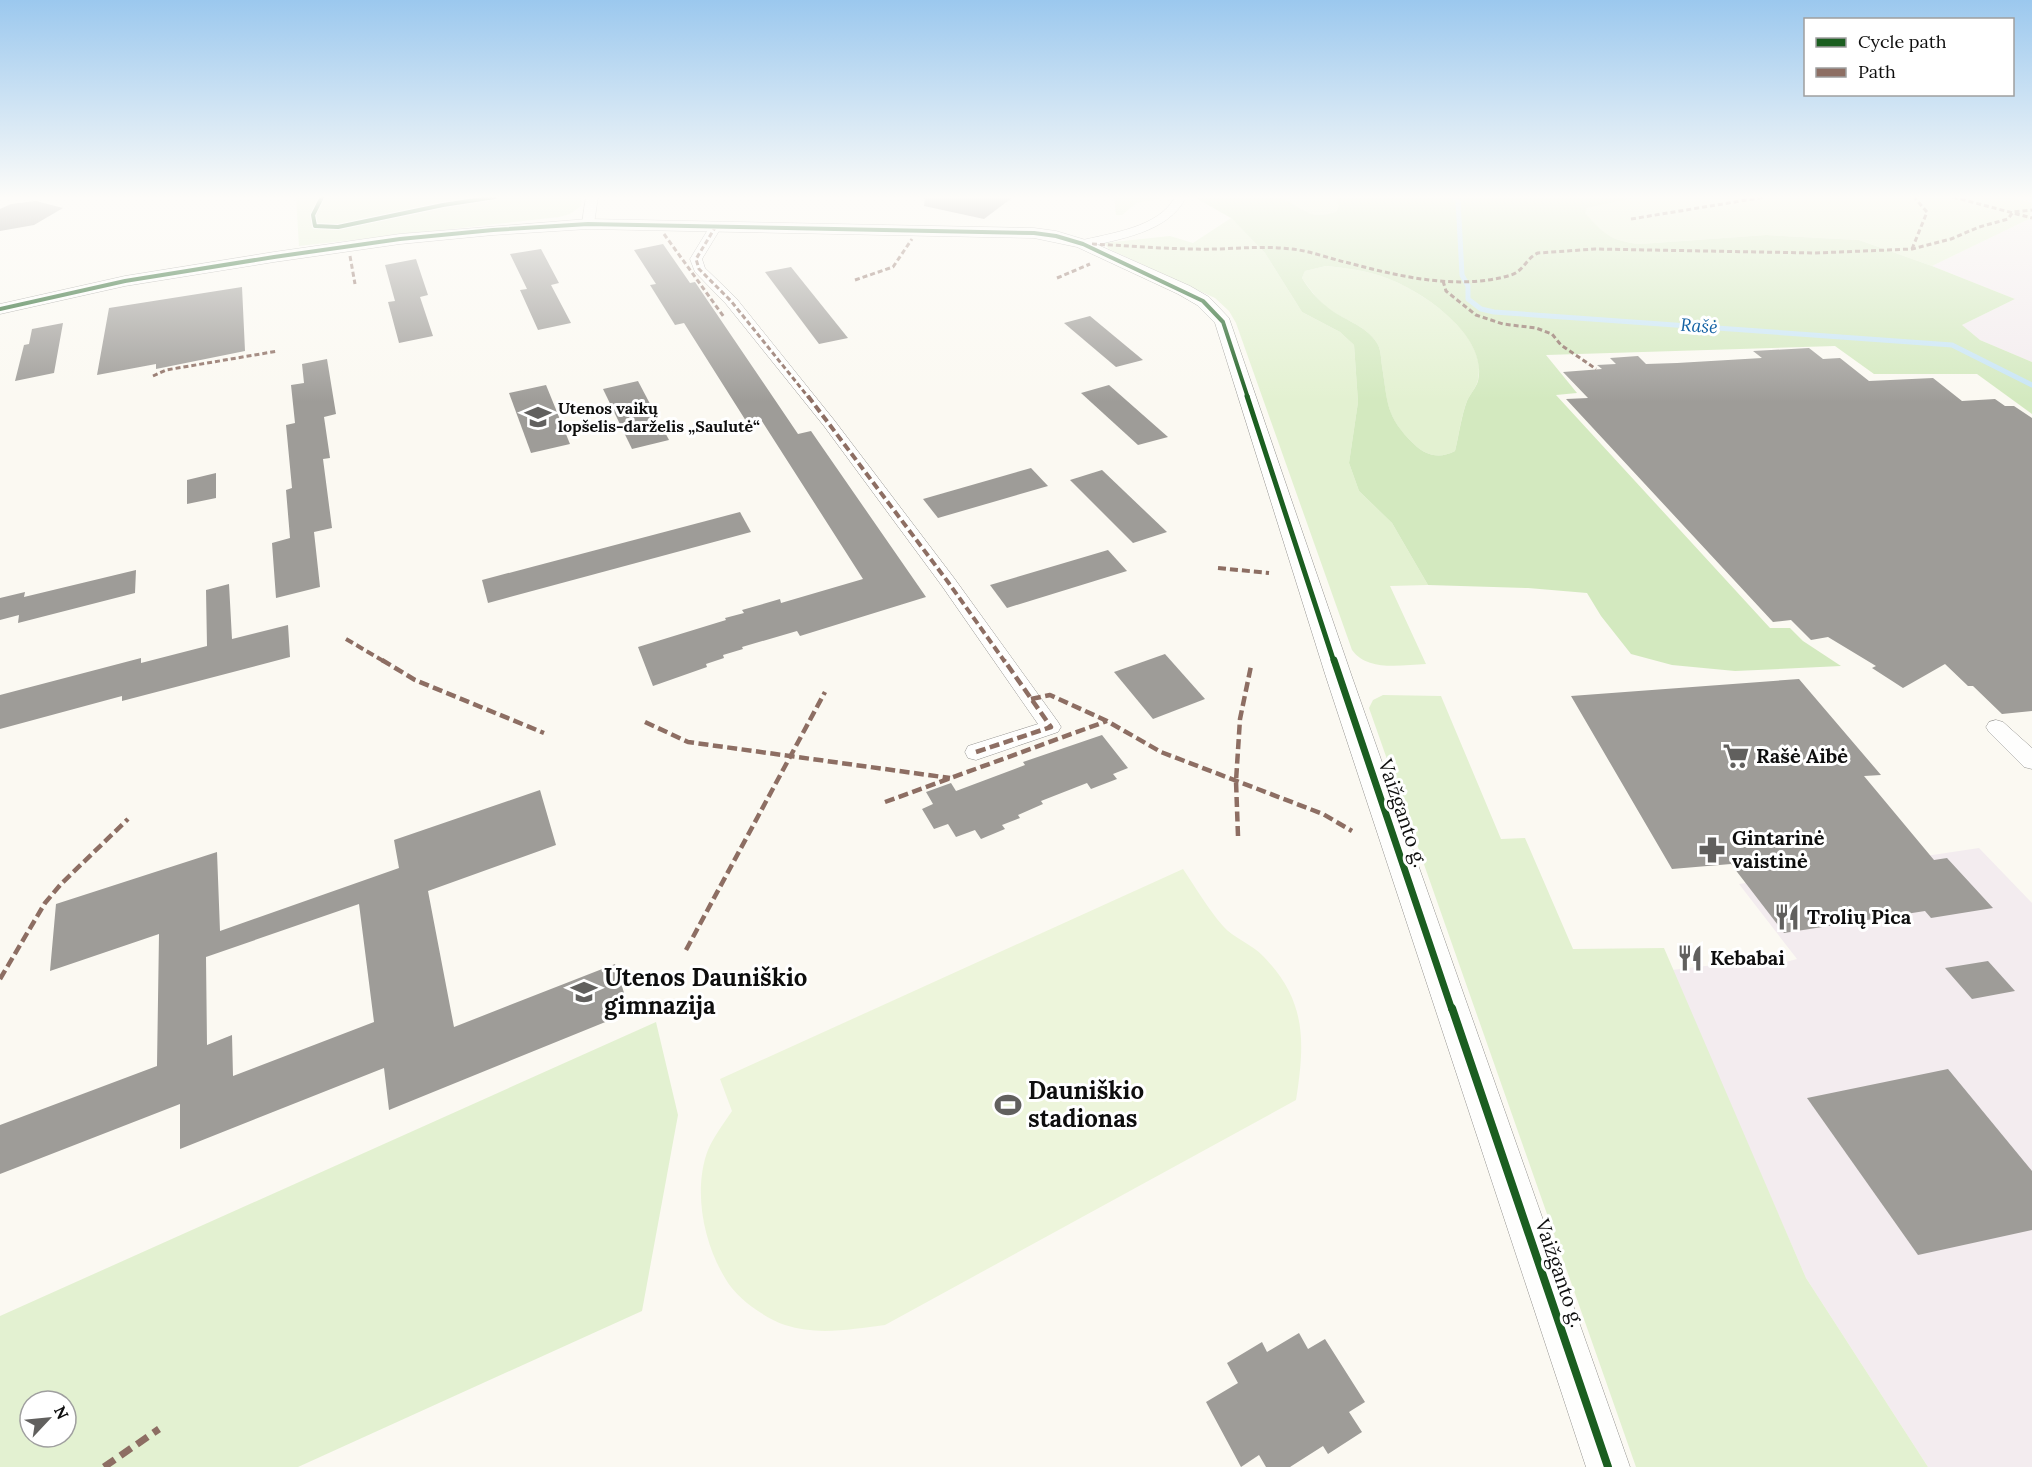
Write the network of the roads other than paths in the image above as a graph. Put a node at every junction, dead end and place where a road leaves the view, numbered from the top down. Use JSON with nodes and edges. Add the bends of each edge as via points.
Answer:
{"nodes":[{"id":1,"x":225,"y":265,"type":"edge"},
{"id":2,"x":698,"y":265,"type":"edge"},
{"id":3,"x":1130,"y":265,"type":"edge"},
{"id":4,"x":0,"y":309,"type":"edge"},
{"id":5,"x":1996,"y":727,"type":"dead end"},
{"id":6,"x":976,"y":752,"type":"dead end"},
{"id":7,"x":2032,"y":760,"type":"edge"},
{"id":8,"x":1608,"y":1467,"type":"edge"}],
"edges":[{"from":1,"to":4,"type":"street","name":"Vaižganto g."},
{"from":2,"to":6,"type":"street","via":[[829,423],[1051,727]]},
{"from":3,"to":8,"type":"street","name":"Vaižganto g.","via":[[1203,301],[1223,322],[1339,677]]},
{"from":5,"to":7,"type":"street"}]}
